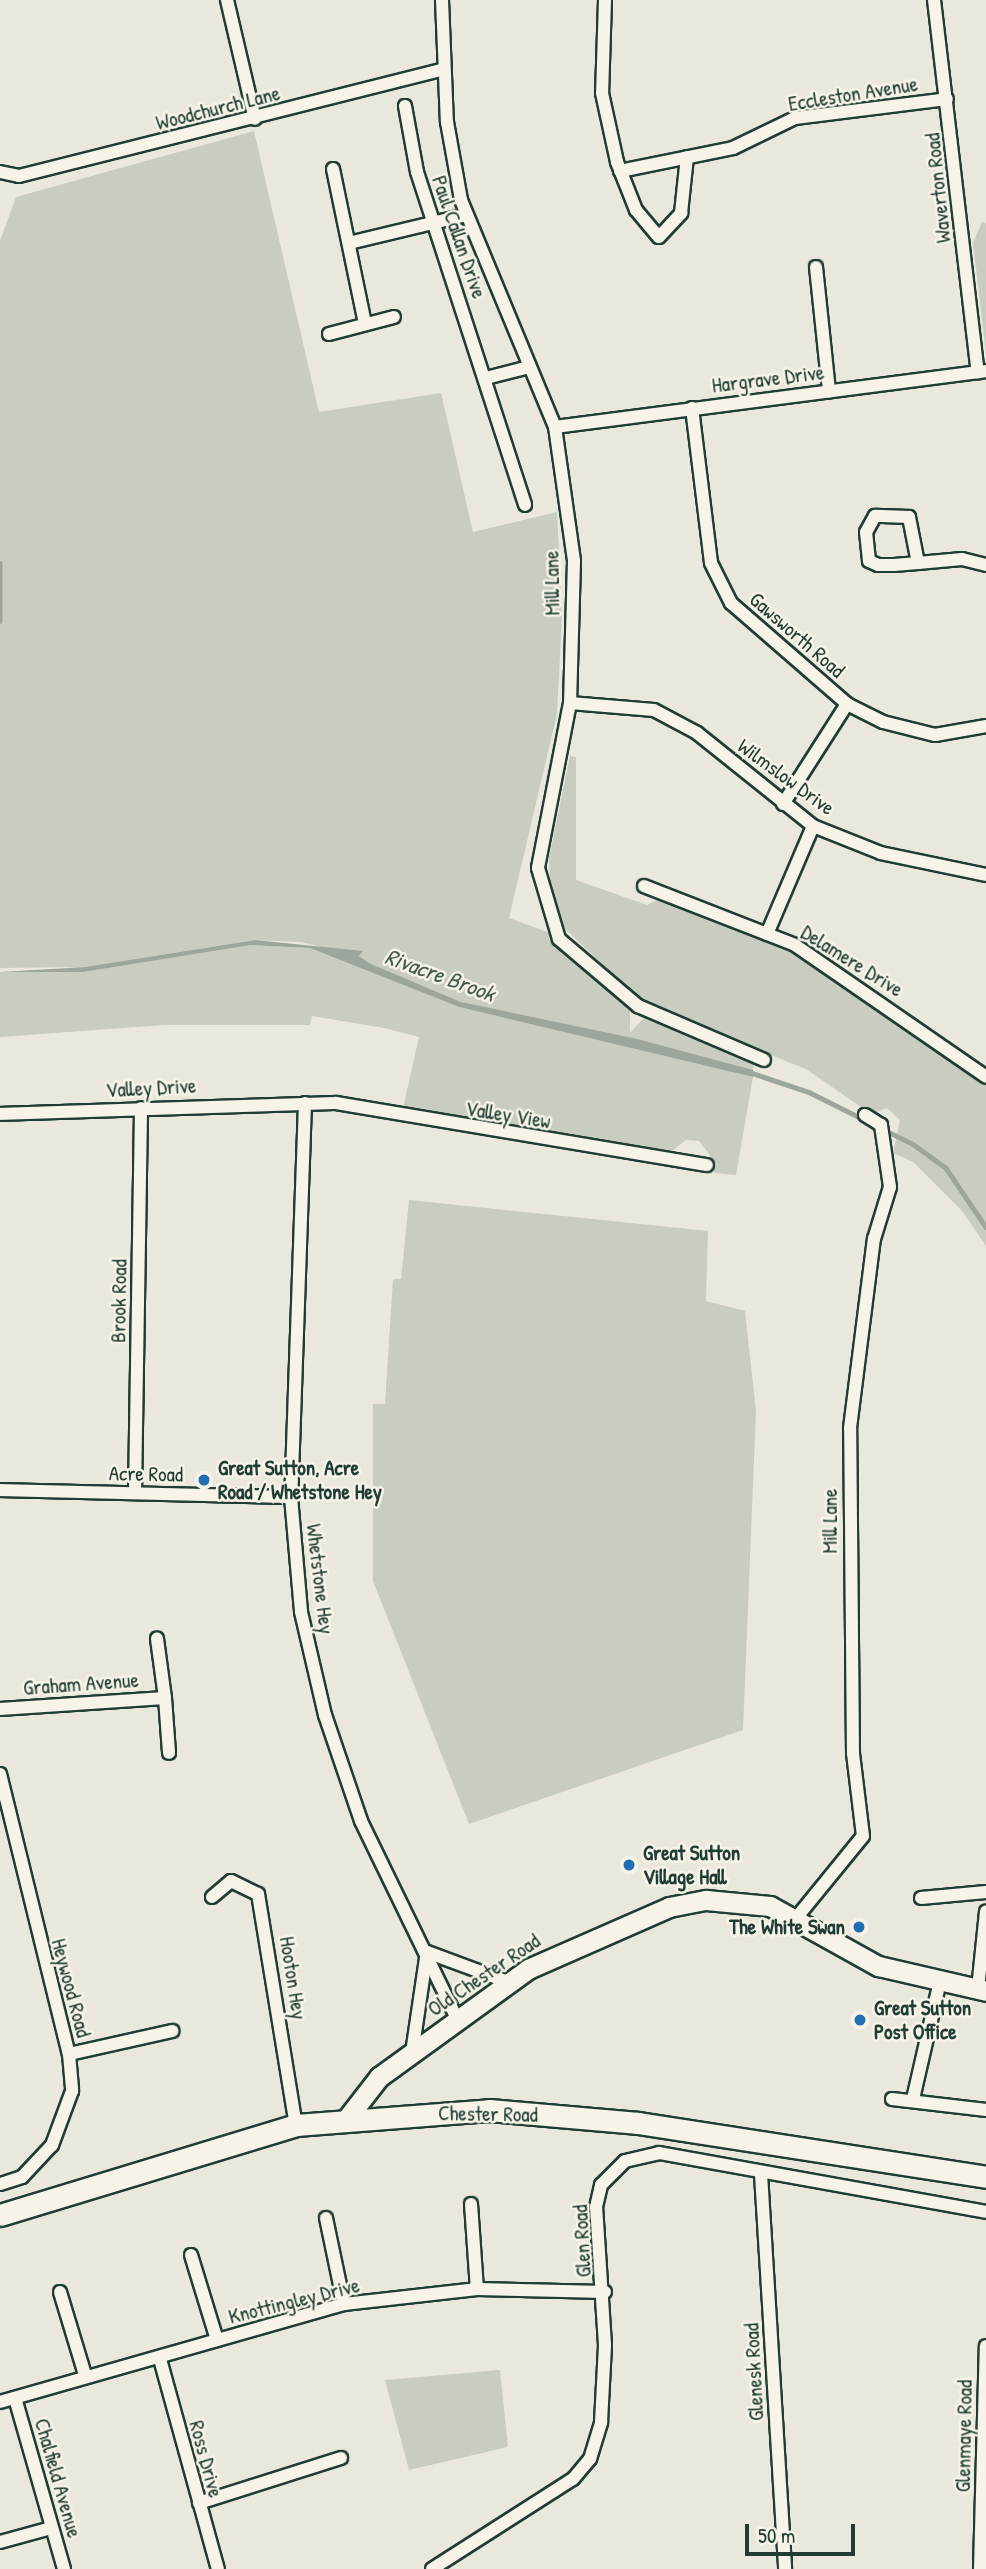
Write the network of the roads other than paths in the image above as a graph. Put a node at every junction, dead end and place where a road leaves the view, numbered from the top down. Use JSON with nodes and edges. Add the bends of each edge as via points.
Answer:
{"nodes":[{"id":1,"x":227,"y":0,"type":"edge"},
{"id":2,"x":442,"y":0,"type":"edge"},
{"id":3,"x":605,"y":0,"type":"edge"},
{"id":4,"x":934,"y":0,"type":"edge"},
{"id":5,"x":444,"y":69,"type":"junction"},
{"id":6,"x":947,"y":99,"type":"junction"},
{"id":7,"x":405,"y":106,"type":"dead end"},
{"id":8,"x":255,"y":119,"type":"junction"},
{"id":9,"x":687,"y":157,"type":"junction"},
{"id":10,"x":333,"y":169,"type":"dead end"},
{"id":11,"x":620,"y":171,"type":"junction"},
{"id":12,"x":0,"y":172,"type":"edge"},
{"id":13,"x":466,"y":215,"type":"junction"},
{"id":14,"x":435,"y":223,"type":"junction"},
{"id":15,"x":349,"y":243,"type":"junction"},
{"id":16,"x":816,"y":267,"type":"dead end"},
{"id":17,"x":394,"y":317,"type":"dead end"},
{"id":18,"x":365,"y":324,"type":"junction"},
{"id":19,"x":329,"y":334,"type":"dead end"},
{"id":20,"x":529,"y":367,"type":"junction"},
{"id":21,"x":982,"y":372,"type":"edge"},
{"id":22,"x":486,"y":378,"type":"junction"},
{"id":23,"x":830,"y":391,"type":"junction"},
{"id":24,"x":692,"y":408,"type":"junction"},
{"id":25,"x":555,"y":427,"type":"junction"},
{"id":26,"x":526,"y":505,"type":"dead end"},
{"id":27,"x":919,"y":563,"type":"junction"},
{"id":28,"x":986,"y":565,"type":"edge"},
{"id":29,"x":570,"y":703,"type":"junction"},
{"id":30,"x":847,"y":704,"type":"junction"},
{"id":31,"x":986,"y":726,"type":"edge"},
{"id":32,"x":783,"y":804,"type":"junction"},
{"id":33,"x":813,"y":826,"type":"junction"},
{"id":34,"x":986,"y":875,"type":"edge"},
{"id":35,"x":644,"y":886,"type":"dead end"},
{"id":36,"x":767,"y":934,"type":"junction"},
{"id":37,"x":764,"y":1060,"type":"dead end"},
{"id":38,"x":986,"y":1077,"type":"edge"},
{"id":39,"x":305,"y":1103,"type":"junction"},
{"id":40,"x":141,"y":1108,"type":"junction"},
{"id":41,"x":0,"y":1114,"type":"edge"},
{"id":42,"x":865,"y":1115,"type":"dead end"},
{"id":43,"x":707,"y":1165,"type":"dead end"},
{"id":44,"x":0,"y":1490,"type":"edge"},
{"id":45,"x":135,"y":1493,"type":"junction"},
{"id":46,"x":291,"y":1497,"type":"junction"},
{"id":47,"x":157,"y":1639,"type":"dead end"},
{"id":48,"x":165,"y":1698,"type":"junction"},
{"id":49,"x":0,"y":1709,"type":"edge"},
{"id":50,"x":169,"y":1753,"type":"dead end"},
{"id":51,"x":0,"y":1774,"type":"edge"},
{"id":52,"x":986,"y":1892,"type":"edge"},
{"id":53,"x":212,"y":1897,"type":"dead end"},
{"id":54,"x":921,"y":1898,"type":"dead end"},
{"id":55,"x":986,"y":1911,"type":"edge"},
{"id":56,"x":797,"y":1917,"type":"junction"},
{"id":57,"x":427,"y":1952,"type":"junction"},
{"id":58,"x":940,"y":1981,"type":"junction"},
{"id":59,"x":508,"y":1982,"type":"junction"},
{"id":60,"x":982,"y":1990,"type":"edge"},
{"id":61,"x":457,"y":2019,"type":"junction"},
{"id":62,"x":172,"y":2031,"type":"dead end"},
{"id":63,"x":412,"y":2053,"type":"junction"},
{"id":64,"x":69,"y":2054,"type":"junction"},
{"id":65,"x":892,"y":2099,"type":"dead end"},
{"id":66,"x":913,"y":2099,"type":"junction"},
{"id":67,"x":986,"y":2110,"type":"edge"},
{"id":68,"x":348,"y":2117,"type":"junction"},
{"id":69,"x":296,"y":2124,"type":"junction"},
{"id":70,"x":761,"y":2174,"type":"junction"},
{"id":71,"x":986,"y":2177,"type":"edge"},
{"id":72,"x":0,"y":2184,"type":"edge"},
{"id":73,"x":471,"y":2204,"type":"dead end"},
{"id":74,"x":986,"y":2212,"type":"edge"},
{"id":75,"x":0,"y":2216,"type":"edge"},
{"id":76,"x":326,"y":2218,"type":"dead end"},
{"id":77,"x":191,"y":2255,"type":"dead end"},
{"id":78,"x":477,"y":2289,"type":"junction"},
{"id":79,"x":60,"y":2292,"type":"dead end"},
{"id":80,"x":605,"y":2292,"type":"junction"},
{"id":81,"x":344,"y":2304,"type":"junction"},
{"id":82,"x":217,"y":2340,"type":"junction"},
{"id":83,"x":986,"y":2346,"type":"edge"},
{"id":84,"x":160,"y":2359,"type":"junction"},
{"id":85,"x":85,"y":2375,"type":"junction"},
{"id":86,"x":15,"y":2398,"type":"junction"},
{"id":87,"x":0,"y":2402,"type":"edge"},
{"id":88,"x":341,"y":2458,"type":"dead end"},
{"id":89,"x":199,"y":2503,"type":"junction"},
{"id":90,"x":51,"y":2528,"type":"junction"},
{"id":91,"x":0,"y":2542,"type":"edge"},
{"id":92,"x":64,"y":2569,"type":"edge"},
{"id":93,"x":218,"y":2569,"type":"edge"},
{"id":94,"x":432,"y":2569,"type":"edge"},
{"id":95,"x":785,"y":2569,"type":"edge"},
{"id":96,"x":980,"y":2569,"type":"edge"}],
"edges":[{"from":1,"to":8,"type":"street"},
{"from":2,"to":5,"type":"street","name":"Mill Lane"},
{"from":3,"to":11,"type":"street","via":[[602,93]]},
{"from":4,"to":6,"type":"street","name":"Waverton Road"},
{"from":5,"to":8,"type":"street","name":"Woodchurch Lane"},
{"from":5,"to":13,"type":"street","name":"Mill Lane"},
{"from":6,"to":9,"type":"street","name":"Eccleston Avenue","via":[[795,118],[733,148]]},
{"from":6,"to":21,"type":"street","name":"Waverton Road"},
{"from":7,"to":14,"type":"street","name":"Paul Callan Drive"},
{"from":8,"to":12,"type":"street","name":"Woodchurch Lane","via":[[19,176]]},
{"from":9,"to":11,"type":"street","name":"Eccleston Avenue"},
{"from":9,"to":11,"type":"street","via":[[681,213],[659,237],[636,210]]},
{"from":10,"to":15,"type":"street"},
{"from":13,"to":14,"type":"street"},
{"from":13,"to":20,"type":"street","name":"Mill Lane"},
{"from":14,"to":15,"type":"street"},
{"from":14,"to":22,"type":"street","name":"Paul Callan Drive"},
{"from":15,"to":18,"type":"street"},
{"from":16,"to":23,"type":"street"},
{"from":17,"to":18,"type":"street"},
{"from":18,"to":19,"type":"street"},
{"from":20,"to":22,"type":"street"},
{"from":20,"to":25,"type":"street","name":"Mill Lane"},
{"from":21,"to":23,"type":"street","name":"Hargrave Drive"},
{"from":22,"to":26,"type":"street","name":"Paul Callan Drive"},
{"from":23,"to":24,"type":"street","name":"Hargrave Drive"},
{"from":24,"to":25,"type":"street","name":"Hargrave Drive"},
{"from":24,"to":30,"type":"street","name":"Gawsworth Road","via":[[711,563],[721,587],[748,620]]},
{"from":25,"to":29,"type":"street","name":"Mill Lane","via":[[574,561]]},
{"from":27,"to":27,"type":"street","via":[[869,561],[866,532],[874,516],[909,517]]},
{"from":27,"to":28,"type":"street","via":[[962,559]]},
{"from":29,"to":32,"type":"street","name":"Wilmslow Drive","via":[[638,708],[678,720]]},
{"from":29,"to":37,"type":"street","name":"Mill Lane","via":[[538,868],[559,939],[638,1006]]},
{"from":30,"to":31,"type":"street","name":"Gawsworth Road","via":[[883,722],[934,735]]},
{"from":30,"to":32,"type":"street"},
{"from":32,"to":33,"type":"street","name":"Wilmslow Drive"},
{"from":33,"to":34,"type":"street","name":"Wilmslow Drive","via":[[881,853]]},
{"from":33,"to":36,"type":"street"},
{"from":35,"to":36,"type":"street","name":"Delamere Drive"},
{"from":36,"to":38,"type":"street","name":"Delamere Drive","via":[[846,975]]},
{"from":39,"to":40,"type":"street","name":"Valley Drive"},
{"from":39,"to":43,"type":"street","name":"Valley View"},
{"from":39,"to":46,"type":"street","name":"Whetstone Hey"},
{"from":40,"to":41,"type":"street","name":"Valley Drive"},
{"from":40,"to":45,"type":"street","name":"Brook Road"},
{"from":42,"to":56,"type":"street","name":"Mill Lane","via":[[881,1125],[890,1187],[874,1239],[850,1427],[853,1753],[863,1836]]},
{"from":44,"to":45,"type":"street","name":"Acre Road"},
{"from":45,"to":46,"type":"street","name":"Acre Road"},
{"from":46,"to":57,"type":"street","name":"Whetstone Hey","via":[[300,1612],[325,1715],[360,1821]]},
{"from":47,"to":48,"type":"street","name":"Graham Avenue"},
{"from":48,"to":49,"type":"street","name":"Graham Avenue"},
{"from":48,"to":50,"type":"street","name":"Graham Avenue"},
{"from":51,"to":64,"type":"street","name":"Heywood Road"},
{"from":52,"to":54,"type":"street"},
{"from":53,"to":69,"type":"street","name":"Hooton Hey","via":[[231,1881],[258,1894]]},
{"from":55,"to":60,"type":"street"},
{"from":56,"to":58,"type":"main road","name":"Old Chester Road","via":[[878,1966]]},
{"from":56,"to":59,"type":"main road","name":"Old Chester Road","via":[[739,1900],[669,1907],[577,1943]]},
{"from":57,"to":59,"type":"street"},
{"from":57,"to":61,"type":"street","name":"Whetstone Hey"},
{"from":57,"to":63,"type":"street"},
{"from":58,"to":60,"type":"main road","name":"Old Chester Road"},
{"from":58,"to":66,"type":"street"},
{"from":59,"to":61,"type":"main road","name":"Old Chester Road"},
{"from":61,"to":63,"type":"main road","name":"Old Chester Road"},
{"from":62,"to":64,"type":"street"},
{"from":63,"to":68,"type":"main road","name":"Old Chester Road","via":[[362,2093]]},
{"from":64,"to":72,"type":"street","name":"Heywood Road","via":[[72,2091],[52,2146],[22,2177]]},
{"from":65,"to":66,"type":"street"},
{"from":66,"to":67,"type":"street"},
{"from":68,"to":69,"type":"main road","name":"Chester Road"},
{"from":68,"to":71,"type":"main road","name":"Chester Road","via":[[489,2110],[638,2123]]},
{"from":69,"to":75,"type":"main road","name":"Chester Road"},
{"from":70,"to":74,"type":"street","name":"Glen Road"},
{"from":70,"to":80,"type":"street","name":"Glen Road","via":[[659,2153],[625,2161],[601,2185],[596,2207]]},
{"from":70,"to":95,"type":"street","name":"Glenesk Road"},
{"from":73,"to":78,"type":"street"},
{"from":76,"to":81,"type":"street"},
{"from":77,"to":82,"type":"street"},
{"from":78,"to":80,"type":"street","name":"Knottingley Drive"},
{"from":78,"to":81,"type":"street","name":"Knottingley Drive"},
{"from":79,"to":85,"type":"street"},
{"from":80,"to":94,"type":"street","name":"Glen Road","via":[[602,2409],[590,2459],[573,2479]]},
{"from":81,"to":82,"type":"street","name":"Knottingley Drive"},
{"from":82,"to":84,"type":"street","name":"Knottingley Drive"},
{"from":83,"to":96,"type":"street","name":"Glenmaye Road"},
{"from":84,"to":85,"type":"street","name":"Knottingley Drive"},
{"from":84,"to":89,"type":"street","name":"Ross Drive"},
{"from":85,"to":86,"type":"street","name":"Knottingley Drive"},
{"from":86,"to":87,"type":"street","name":"Knottingley Drive"},
{"from":86,"to":90,"type":"street","name":"Chalfield Avenue"},
{"from":88,"to":89,"type":"street"},
{"from":89,"to":93,"type":"street","name":"Ross Drive"},
{"from":90,"to":91,"type":"street"},
{"from":90,"to":92,"type":"street","name":"Chalfield Avenue"}]}
